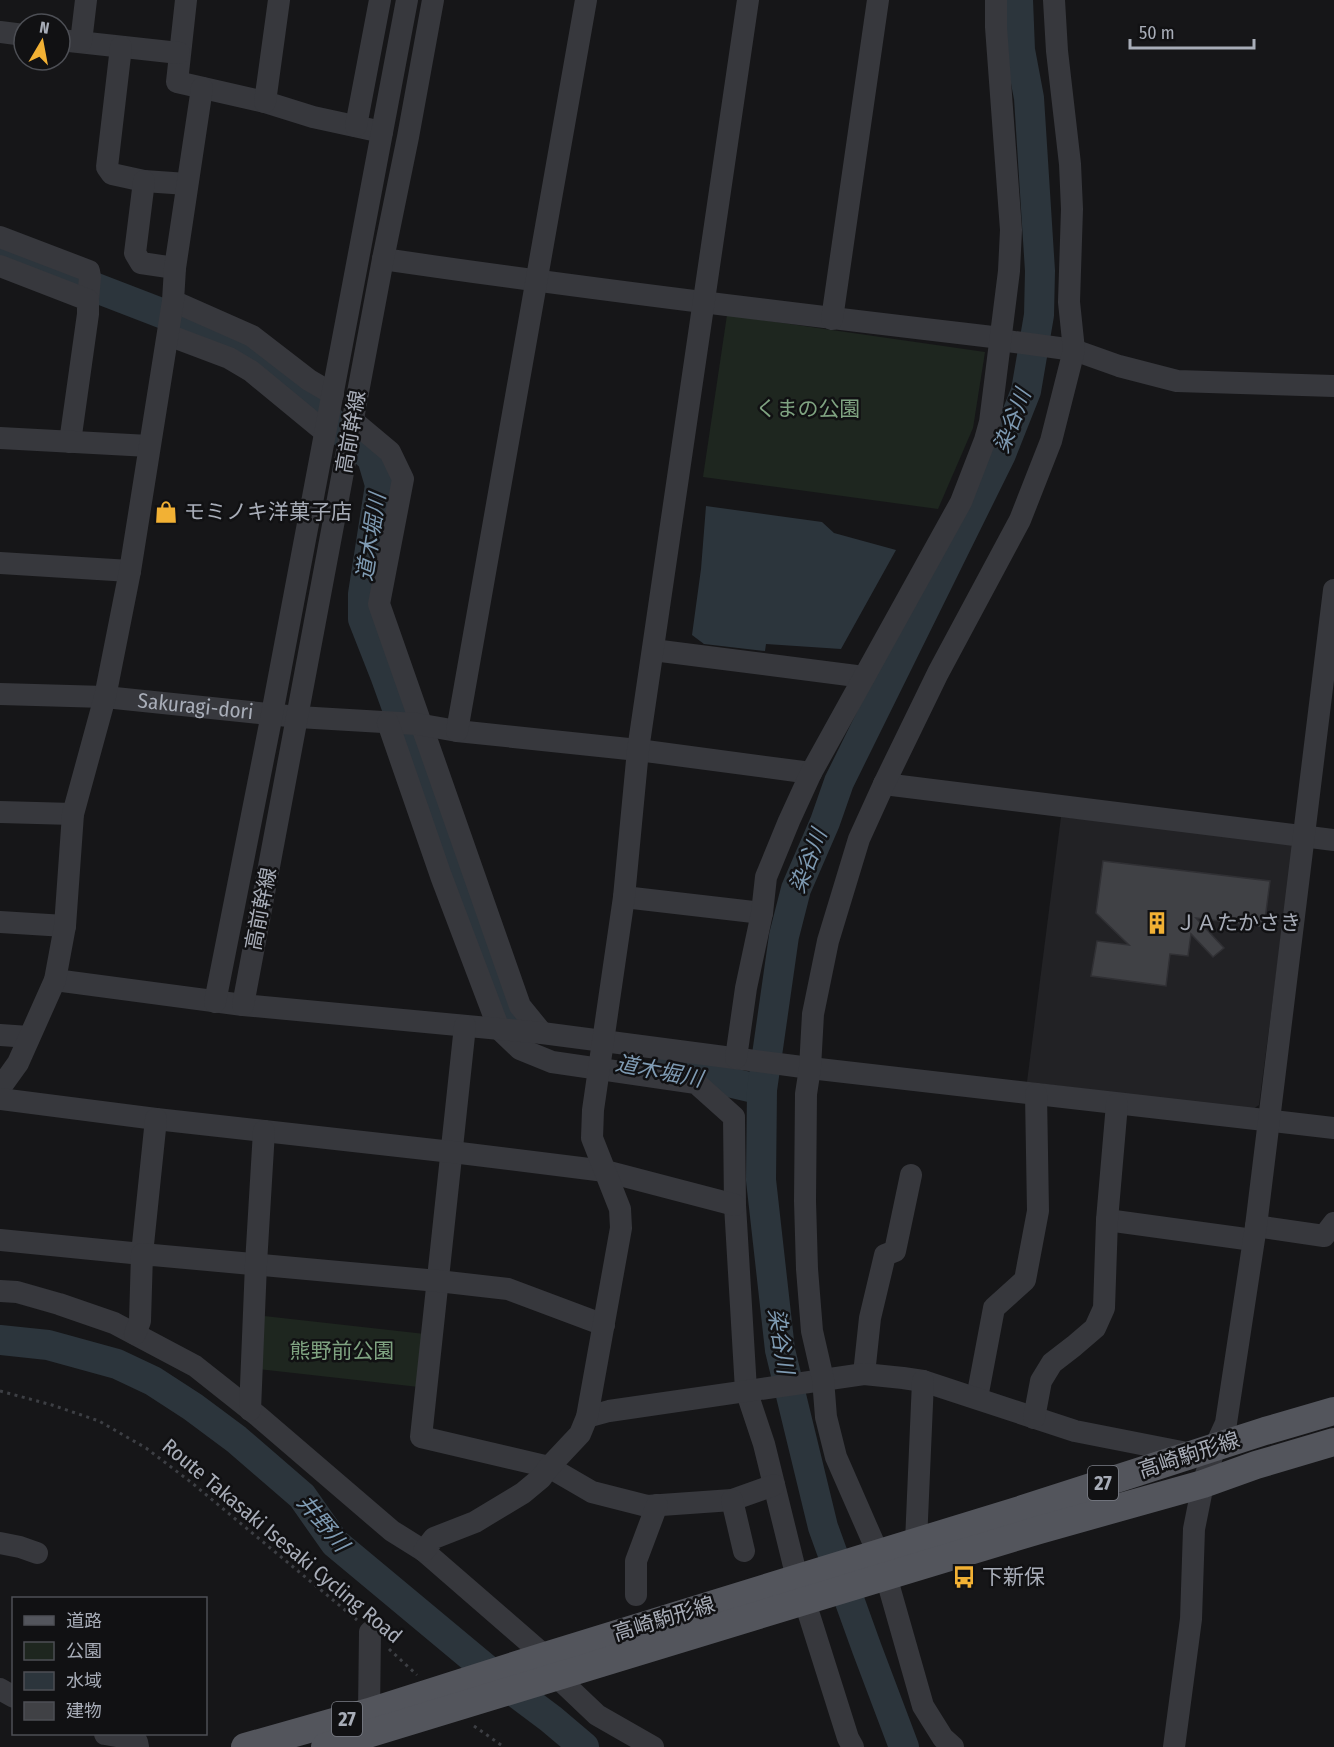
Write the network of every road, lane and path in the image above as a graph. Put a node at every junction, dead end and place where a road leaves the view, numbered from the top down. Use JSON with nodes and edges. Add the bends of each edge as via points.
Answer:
{"nodes":[{"id":1,"x":86,"y":0,"type":"edge"},
{"id":2,"x":186,"y":0,"type":"edge"},
{"id":3,"x":279,"y":0,"type":"edge"},
{"id":4,"x":380,"y":0,"type":"edge"},
{"id":5,"x":407,"y":0,"type":"edge"},
{"id":6,"x":433,"y":0,"type":"edge"},
{"id":7,"x":586,"y":0,"type":"edge"},
{"id":8,"x":748,"y":0,"type":"edge"},
{"id":9,"x":878,"y":0,"type":"edge"},
{"id":10,"x":996,"y":0,"type":"edge"},
{"id":11,"x":1054,"y":0,"type":"edge"},
{"id":12,"x":72,"y":36,"type":"edge"},
{"id":13,"x":72,"y":41,"type":"edge"},
{"id":14,"x":121,"y":47,"type":"junction"},
{"id":15,"x":179,"y":53,"type":"junction"},
{"id":16,"x":202,"y":87,"type":"junction"},
{"id":17,"x":265,"y":102,"type":"junction"},
{"id":18,"x":356,"y":126,"type":"junction"},
{"id":19,"x":382,"y":132,"type":"junction"},
{"id":20,"x":144,"y":181,"type":"junction"},
{"id":21,"x":187,"y":184,"type":"junction"},
{"id":22,"x":0,"y":237,"type":"edge"},
{"id":23,"x":383,"y":259,"type":"junction"},
{"id":24,"x":0,"y":266,"type":"edge"},
{"id":25,"x":175,"y":268,"type":"junction"},
{"id":26,"x":538,"y":282,"type":"junction"},
{"id":27,"x":89,"y":290,"type":"junction"},
{"id":28,"x":173,"y":301,"type":"junction"},
{"id":29,"x":704,"y":303,"type":"junction"},
{"id":30,"x":832,"y":319,"type":"junction"},
{"id":31,"x":168,"y":335,"type":"junction"},
{"id":32,"x":1004,"y":340,"type":"junction"},
{"id":33,"x":1072,"y":350,"type":"junction"},
{"id":34,"x":1334,"y":386,"type":"edge"},
{"id":35,"x":333,"y":394,"type":"junction"},
{"id":36,"x":353,"y":421,"type":"junction"},
{"id":37,"x":325,"y":432,"type":"junction"},
{"id":38,"x":0,"y":438,"type":"edge"},
{"id":39,"x":70,"y":442,"type":"junction"},
{"id":40,"x":149,"y":446,"type":"junction"},
{"id":41,"x":0,"y":563,"type":"edge"},
{"id":42,"x":130,"y":571,"type":"junction"},
{"id":43,"x":1334,"y":591,"type":"edge"},
{"id":44,"x":653,"y":650,"type":"junction"},
{"id":45,"x":864,"y":677,"type":"junction"},
{"id":46,"x":0,"y":694,"type":"edge"},
{"id":47,"x":105,"y":697,"type":"junction"},
{"id":48,"x":272,"y":714,"type":"junction"},
{"id":49,"x":298,"y":717,"type":"junction"},
{"id":50,"x":389,"y":723,"type":"junction"},
{"id":51,"x":420,"y":724,"type":"junction"},
{"id":52,"x":457,"y":731,"type":"junction"},
{"id":53,"x":638,"y":750,"type":"junction"},
{"id":54,"x":811,"y":773,"type":"junction"},
{"id":55,"x":884,"y":784,"type":"junction"},
{"id":56,"x":0,"y":812,"type":"edge"},
{"id":57,"x":73,"y":814,"type":"junction"},
{"id":58,"x":1304,"y":837,"type":"junction"},
{"id":59,"x":1334,"y":840,"type":"edge"},
{"id":60,"x":624,"y":897,"type":"junction"},
{"id":61,"x":762,"y":913,"type":"junction"},
{"id":62,"x":0,"y":922,"type":"edge"},
{"id":63,"x":65,"y":926,"type":"junction"},
{"id":64,"x":55,"y":980,"type":"junction"},
{"id":65,"x":215,"y":1002,"type":"junction"},
{"id":66,"x":243,"y":1005,"type":"junction"},
{"id":67,"x":465,"y":1026,"type":"junction"},
{"id":68,"x":499,"y":1029,"type":"junction"},
{"id":69,"x":542,"y":1033,"type":"junction"},
{"id":70,"x":0,"y":1035,"type":"edge"},
{"id":71,"x":29,"y":1037,"type":"junction"},
{"id":72,"x":601,"y":1056,"type":"junction"},
{"id":73,"x":740,"y":1059,"type":"junction"},
{"id":74,"x":805,"y":1067,"type":"junction"},
{"id":75,"x":0,"y":1088,"type":"edge"},
{"id":76,"x":1036,"y":1094,"type":"junction"},
{"id":77,"x":0,"y":1099,"type":"edge"},
{"id":78,"x":1118,"y":1104,"type":"junction"},
{"id":79,"x":156,"y":1119,"type":"junction"},
{"id":80,"x":1267,"y":1121,"type":"junction"},
{"id":81,"x":1334,"y":1128,"type":"edge"},
{"id":82,"x":264,"y":1131,"type":"junction"},
{"id":83,"x":452,"y":1152,"type":"junction"},
{"id":84,"x":605,"y":1171,"type":"junction"},
{"id":85,"x":911,"y":1175,"type":"dead end"},
{"id":86,"x":735,"y":1205,"type":"junction"},
{"id":87,"x":1107,"y":1220,"type":"junction"},
{"id":88,"x":1334,"y":1223,"type":"edge"},
{"id":89,"x":1254,"y":1233,"type":"junction"},
{"id":90,"x":0,"y":1240,"type":"edge"},
{"id":91,"x":142,"y":1254,"type":"junction"},
{"id":92,"x":256,"y":1264,"type":"junction"},
{"id":93,"x":438,"y":1281,"type":"junction"},
{"id":94,"x":0,"y":1291,"type":"edge"},
{"id":95,"x":604,"y":1325,"type":"junction"},
{"id":96,"x":135,"y":1334,"type":"junction"},
{"id":97,"x":864,"y":1374,"type":"junction"},
{"id":98,"x":820,"y":1380,"type":"junction"},
{"id":99,"x":923,"y":1382,"type":"junction"},
{"id":100,"x":751,"y":1390,"type":"junction"},
{"id":101,"x":0,"y":1391,"type":"edge"},
{"id":102,"x":977,"y":1398,"type":"junction"},
{"id":103,"x":250,"y":1410,"type":"junction"},
{"id":104,"x":1334,"y":1411,"type":"edge"},
{"id":105,"x":587,"y":1417,"type":"junction"},
{"id":106,"x":1034,"y":1418,"type":"junction"},
{"id":107,"x":1334,"y":1442,"type":"edge"},
{"id":108,"x":1204,"y":1451,"type":"junction"},
{"id":109,"x":549,"y":1467,"type":"junction"},
{"id":110,"x":1203,"y":1484,"type":"junction"},
{"id":111,"x":774,"y":1485,"type":"junction"},
{"id":112,"x":732,"y":1500,"type":"junction"},
{"id":113,"x":657,"y":1505,"type":"junction"},
{"id":114,"x":916,"y":1542,"type":"junction"},
{"id":115,"x":0,"y":1543,"type":"edge"},
{"id":116,"x":424,"y":1551,"type":"junction"},
{"id":117,"x":744,"y":1551,"type":"dead end"},
{"id":118,"x":37,"y":1553,"type":"dead end"},
{"id":119,"x":879,"y":1566,"type":"junction"},
{"id":120,"x":805,"y":1589,"type":"junction"},
{"id":121,"x":636,"y":1595,"type":"dead end"},
{"id":122,"x":370,"y":1632,"type":"junction"},
{"id":123,"x":544,"y":1669,"type":"junction"},
{"id":124,"x":448,"y":1698,"type":"junction"},
{"id":125,"x":373,"y":1722,"type":"junction"},
{"id":126,"x":111,"y":1735,"type":"edge"},
{"id":127,"x":138,"y":1747,"type":"edge"},
{"id":128,"x":245,"y":1747,"type":"edge"},
{"id":129,"x":325,"y":1747,"type":"edge"},
{"id":130,"x":504,"y":1747,"type":"edge"},
{"id":131,"x":653,"y":1747,"type":"edge"},
{"id":132,"x":853,"y":1747,"type":"edge"},
{"id":133,"x":953,"y":1747,"type":"edge"},
{"id":134,"x":1174,"y":1747,"type":"edge"}],
"edges":[{"from":1,"to":12,"type":"street"},
{"from":2,"to":15,"type":"street"},
{"from":3,"to":17,"type":"street"},
{"from":4,"to":18,"type":"street"},
{"from":5,"to":19,"type":"street","name":"高前幹線"},
{"from":6,"to":23,"type":"street","name":"高前幹線"},
{"from":7,"to":26,"type":"street"},
{"from":8,"to":29,"type":"street"},
{"from":9,"to":30,"type":"street"},
{"from":10,"to":32,"type":"street","via":[[1011,230]]},
{"from":11,"to":33,"type":"street","via":[[1070,164]]},
{"from":13,"to":14,"type":"street"},
{"from":14,"to":15,"type":"street"},
{"from":14,"to":20,"type":"street","via":[[107,166],[112,174]]},
{"from":15,"to":16,"type":"street","via":[[177,82]]},
{"from":16,"to":17,"type":"street"},
{"from":16,"to":21,"type":"street"},
{"from":17,"to":18,"type":"street"},
{"from":18,"to":19,"type":"street"},
{"from":19,"to":35,"type":"street","name":"高前幹線"},
{"from":20,"to":21,"type":"street"},
{"from":20,"to":25,"type":"street","via":[[135,253],[141,263]]},
{"from":21,"to":25,"type":"street"},
{"from":22,"to":27,"type":"street","via":[[89,271]]},
{"from":23,"to":26,"type":"street"},
{"from":23,"to":36,"type":"street","name":"高前幹線"},
{"from":24,"to":27,"type":"street"},
{"from":25,"to":28,"type":"street"},
{"from":26,"to":29,"type":"street"},
{"from":26,"to":52,"type":"street"},
{"from":27,"to":39,"type":"street"},
{"from":28,"to":31,"type":"street"},
{"from":28,"to":35,"type":"street","via":[[252,336]]},
{"from":29,"to":30,"type":"street"},
{"from":29,"to":44,"type":"street"},
{"from":30,"to":32,"type":"street"},
{"from":31,"to":37,"type":"street","via":[[229,358],[251,371]]},
{"from":31,"to":40,"type":"street"},
{"from":32,"to":33,"type":"street"},
{"from":32,"to":45,"type":"street","via":[[990,422],[961,502]]},
{"from":33,"to":34,"type":"street","via":[[1177,381]]},
{"from":33,"to":55,"type":"street","via":[[1051,441],[1020,520]]},
{"from":35,"to":37,"type":"street","name":"高前幹線"},
{"from":36,"to":49,"type":"street","name":"高前幹線"},
{"from":36,"to":51,"type":"street","via":[[390,452],[403,479],[379,604]]},
{"from":37,"to":48,"type":"street","name":"高前幹線"},
{"from":38,"to":39,"type":"street"},
{"from":39,"to":40,"type":"street"},
{"from":40,"to":42,"type":"street"},
{"from":41,"to":42,"type":"street"},
{"from":42,"to":47,"type":"street"},
{"from":43,"to":58,"type":"street"},
{"from":44,"to":45,"type":"street"},
{"from":44,"to":53,"type":"street"},
{"from":45,"to":54,"type":"street"},
{"from":46,"to":47,"type":"street","name":"Sakuragi-dori"},
{"from":47,"to":48,"type":"street","name":"Sakuragi-dori"},
{"from":47,"to":57,"type":"street"},
{"from":48,"to":49,"type":"street","name":"Sakuragi-dori"},
{"from":48,"to":65,"type":"street","name":"高前幹線"},
{"from":49,"to":50,"type":"street","name":"Sakuragi-dori"},
{"from":49,"to":66,"type":"street","name":"高前幹線"},
{"from":50,"to":51,"type":"street","name":"Sakuragi-dori"},
{"from":50,"to":68,"type":"street"},
{"from":51,"to":52,"type":"street"},
{"from":51,"to":69,"type":"street","via":[[520,1006]]},
{"from":52,"to":53,"type":"street"},
{"from":53,"to":54,"type":"street"},
{"from":53,"to":60,"type":"street"},
{"from":54,"to":61,"type":"street","via":[[766,877]]},
{"from":55,"to":58,"type":"street"},
{"from":55,"to":74,"type":"street","via":[[859,839],[828,941]]},
{"from":56,"to":57,"type":"street"},
{"from":57,"to":63,"type":"street"},
{"from":58,"to":59,"type":"street"},
{"from":58,"to":80,"type":"street"},
{"from":60,"to":61,"type":"street"},
{"from":60,"to":72,"type":"street"},
{"from":61,"to":73,"type":"street","via":[[746,988]]},
{"from":62,"to":63,"type":"street"},
{"from":63,"to":64,"type":"street"},
{"from":64,"to":65,"type":"street"},
{"from":64,"to":71,"type":"street"},
{"from":65,"to":66,"type":"street"},
{"from":66,"to":67,"type":"street"},
{"from":67,"to":68,"type":"street"},
{"from":67,"to":83,"type":"street"},
{"from":68,"to":69,"type":"street"},
{"from":68,"to":72,"type":"street","via":[[520,1049],[552,1062]]},
{"from":69,"to":72,"type":"street"},
{"from":70,"to":71,"type":"street"},
{"from":71,"to":75,"type":"street","via":[[18,1063]]},
{"from":72,"to":73,"type":"street"},
{"from":72,"to":84,"type":"street","via":[[592,1138]]},
{"from":72,"to":86,"type":"street","via":[[696,1083],[734,1117]]},
{"from":73,"to":74,"type":"street"},
{"from":74,"to":76,"type":"street"},
{"from":74,"to":98,"type":"street","via":[[807,1269]]},
{"from":76,"to":78,"type":"street"},
{"from":76,"to":102,"type":"street","via":[[1038,1211],[1025,1280],[994,1308]]},
{"from":77,"to":79,"type":"street"},
{"from":78,"to":80,"type":"street"},
{"from":78,"to":87,"type":"street"},
{"from":79,"to":82,"type":"street"},
{"from":79,"to":91,"type":"street"},
{"from":80,"to":81,"type":"street"},
{"from":80,"to":89,"type":"street"},
{"from":82,"to":83,"type":"street"},
{"from":82,"to":92,"type":"street"},
{"from":83,"to":84,"type":"street"},
{"from":83,"to":93,"type":"street"},
{"from":84,"to":86,"type":"street"},
{"from":84,"to":95,"type":"street","via":[[620,1209],[621,1228]]},
{"from":85,"to":97,"type":"street","via":[[895,1251],[885,1255],[870,1318]]},
{"from":86,"to":100,"type":"street"},
{"from":87,"to":89,"type":"street"},
{"from":87,"to":106,"type":"street","via":[[1104,1308],[1095,1328],[1052,1363],[1041,1381]]},
{"from":88,"to":89,"type":"street","via":[[1324,1236]]},
{"from":89,"to":108,"type":"street","via":[[1226,1423]]},
{"from":90,"to":91,"type":"street"},
{"from":91,"to":92,"type":"street"},
{"from":91,"to":96,"type":"street","via":[[140,1321]]},
{"from":92,"to":93,"type":"street"},
{"from":92,"to":103,"type":"street"},
{"from":93,"to":95,"type":"street","via":[[508,1289]]},
{"from":93,"to":109,"type":"street","via":[[421,1437]]},
{"from":94,"to":96,"type":"street","via":[[59,1304]]},
{"from":95,"to":105,"type":"street"},
{"from":96,"to":103,"type":"street","via":[[195,1366]]},
{"from":97,"to":98,"type":"street"},
{"from":97,"to":99,"type":"street"},
{"from":98,"to":100,"type":"street"},
{"from":98,"to":119,"type":"street","via":[[836,1457]]},
{"from":99,"to":102,"type":"street"},
{"from":99,"to":114,"type":"street"},
{"from":100,"to":105,"type":"street"},
{"from":100,"to":111,"type":"street"},
{"from":101,"to":122,"type":"path","name":"Route Takasaki Isesaki Cycling Road","via":[[99,1421],[146,1448]]},
{"from":102,"to":106,"type":"street"},
{"from":103,"to":116,"type":"street","via":[[392,1531]]},
{"from":104,"to":108,"type":"main road","name":"高崎駒形線","number":"27"},
{"from":105,"to":109,"type":"street","via":[[580,1434]]},
{"from":106,"to":108,"type":"street","via":[[1075,1431]]},
{"from":107,"to":110,"type":"main road","name":"高崎駒形線","number":"27"},
{"from":108,"to":110,"type":"street"},
{"from":108,"to":114,"type":"main road","name":"高崎駒形線","number":"27"},
{"from":109,"to":113,"type":"street","via":[[592,1492]]},
{"from":109,"to":116,"type":"street","via":[[523,1493],[475,1521],[434,1538]]},
{"from":110,"to":119,"type":"main road","name":"高崎駒形線","number":"27","via":[[1039,1530]]},
{"from":110,"to":134,"type":"street","via":[[1194,1529],[1191,1619]]},
{"from":111,"to":112,"type":"street"},
{"from":111,"to":120,"type":"street"},
{"from":112,"to":113,"type":"street"},
{"from":112,"to":117,"type":"street"},
{"from":113,"to":121,"type":"street","via":[[636,1561]]},
{"from":114,"to":119,"type":"main road","name":"高崎駒形線","number":"27"},
{"from":115,"to":118,"type":"street"},
{"from":116,"to":123,"type":"street"},
{"from":119,"to":120,"type":"main road","number":"27"},
{"from":119,"to":133,"type":"street","via":[[923,1706]]},
{"from":120,"to":123,"type":"main road","name":"高崎駒形線","number":"27"},
{"from":120,"to":132,"type":"street"},
{"from":122,"to":124,"type":"path","name":"Route Takasaki Isesaki Cycling Road"},
{"from":122,"to":125,"type":"street"},
{"from":123,"to":124,"type":"main road","number":"27"},
{"from":123,"to":131,"type":"street","via":[[597,1715]]},
{"from":124,"to":125,"type":"main road","number":"27"},
{"from":124,"to":130,"type":"path","name":"Route Takasaki Isesaki Cycling Road"},
{"from":125,"to":128,"type":"main road","number":"27"},
{"from":125,"to":129,"type":"main road","number":"27"},
{"from":126,"to":127,"type":"street","via":[[129,1738]]}]}
